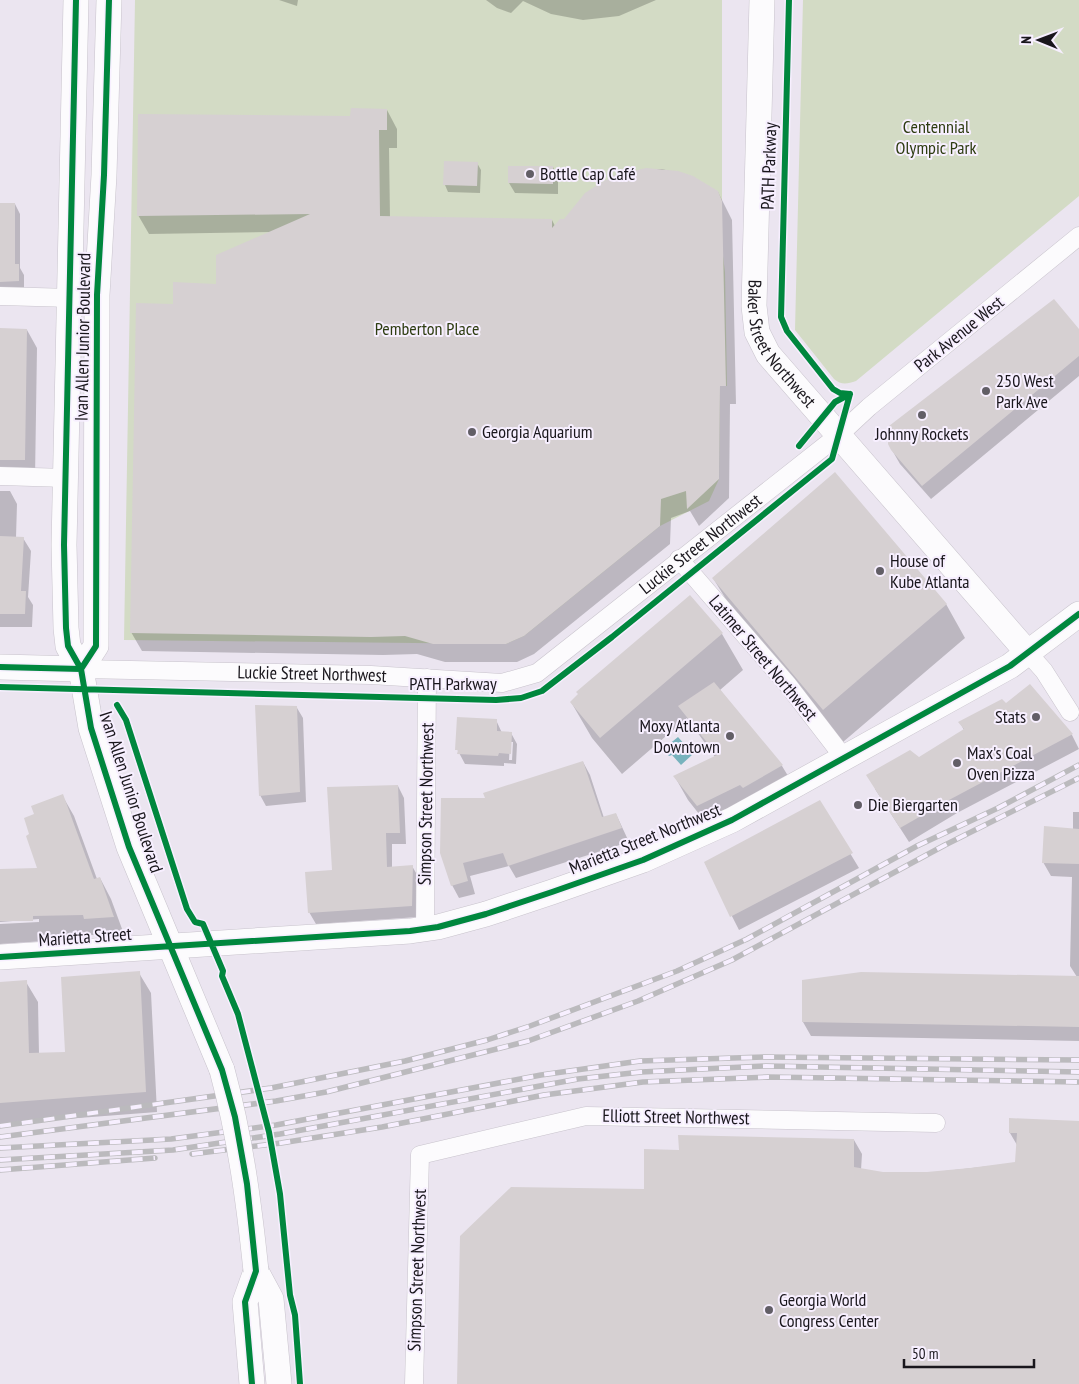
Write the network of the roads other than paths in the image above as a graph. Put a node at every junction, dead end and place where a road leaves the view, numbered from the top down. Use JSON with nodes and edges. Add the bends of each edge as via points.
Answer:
{"nodes":[{"id":1,"x":76,"y":0,"type":"edge"},
{"id":2,"x":109,"y":0,"type":"edge"},
{"id":3,"x":762,"y":0,"type":"edge"},
{"id":4,"x":1079,"y":236,"type":"edge"},
{"id":5,"x":0,"y":296,"type":"edge"},
{"id":6,"x":71,"y":298,"type":"junction"},
{"id":7,"x":840,"y":434,"type":"junction"},
{"id":8,"x":0,"y":476,"type":"edge"},
{"id":9,"x":66,"y":478,"type":"junction"},
{"id":10,"x":679,"y":559,"type":"junction"},
{"id":11,"x":1079,"y":614,"type":"edge"},
{"id":12,"x":1028,"y":653,"type":"junction"},
{"id":13,"x":0,"y":668,"type":"edge"},
{"id":14,"x":81,"y":669,"type":"junction"},
{"id":15,"x":427,"y":678,"type":"junction"},
{"id":16,"x":1070,"y":712,"type":"dead end"},
{"id":17,"x":845,"y":759,"type":"junction"},
{"id":18,"x":425,"y":929,"type":"junction"},
{"id":19,"x":172,"y":946,"type":"junction"},
{"id":20,"x":0,"y":957,"type":"edge"},
{"id":21,"x":936,"y":1123,"type":"dead end"},
{"id":22,"x":420,"y":1155,"type":"joint"},
{"id":23,"x":256,"y":1271,"type":"junction"},
{"id":24,"x":252,"y":1384,"type":"edge"},
{"id":25,"x":279,"y":1384,"type":"edge"},
{"id":26,"x":414,"y":1384,"type":"edge"}],
"edges":[{"from":1,"to":6,"type":"main road","name":"Ivan Allen Junior Boulevard"},
{"from":2,"to":14,"type":"main road","name":"Ivan Allen Junior Boulevard","via":[[97,295],[96,646]]},
{"from":3,"to":7,"type":"main road","name":"Baker Street Northwest","via":[[754,306],[758,332],[768,354]]},
{"from":4,"to":7,"type":"street","name":"Park Avenue West"},
{"from":5,"to":6,"type":"street"},
{"from":6,"to":9,"type":"main road","name":"Ivan Allen Junior Boulevard"},
{"from":7,"to":10,"type":"street","name":"Luckie Street Northwest"},
{"from":7,"to":12,"type":"main road","name":"Baker Street Northwest"},
{"from":8,"to":9,"type":"street"},
{"from":9,"to":14,"type":"main road","name":"Ivan Allen Junior Boulevard","via":[[66,628],[68,646]]},
{"from":10,"to":15,"type":"street","name":"Luckie Street Northwest","via":[[537,673],[502,683]]},
{"from":10,"to":17,"type":"street","name":"Latimer Street Northwest","via":[[788,685]]},
{"from":11,"to":12,"type":"main road","name":"Marietta Street Northwest"},
{"from":12,"to":16,"type":"street","name":"Baker Street Northwest","via":[[1044,671]]},
{"from":12,"to":17,"type":"main road","name":"Marietta Street Northwest"},
{"from":13,"to":14,"type":"main road","name":"Luckie Street Northwest"},
{"from":14,"to":15,"type":"street","name":"Luckie Street Northwest"},
{"from":14,"to":19,"type":"main road","name":"Ivan Allen Junior Boulevard","via":[[91,728],[129,847]]},
{"from":15,"to":18,"type":"street","name":"Simpson Street Northwest"},
{"from":17,"to":18,"type":"main road","name":"Marietta Street Northwest","via":[[732,820],[643,860],[486,914]]},
{"from":18,"to":19,"type":"main road","name":"Marietta Street Northwest"},
{"from":19,"to":20,"type":"main road","name":"Marietta Street"},
{"from":19,"to":23,"type":"main road","name":"Ivan Allen Junior Boulevard","bridge":true,"via":[[222,1070],[235,1117],[247,1184]]},
{"from":21,"to":22,"type":"street","name":"Elliott Street Northwest","via":[[586,1116]]},
{"from":22,"to":26,"type":"street","name":"Simpson Street Northwest"},
{"from":23,"to":24,"type":"main road","name":"Ivan Allen Junior Boulevard","via":[[245,1302]]},
{"from":23,"to":25,"type":"main road","name":"Ivan Allen Junior Boulevard","via":[[271,1299]]}]}
